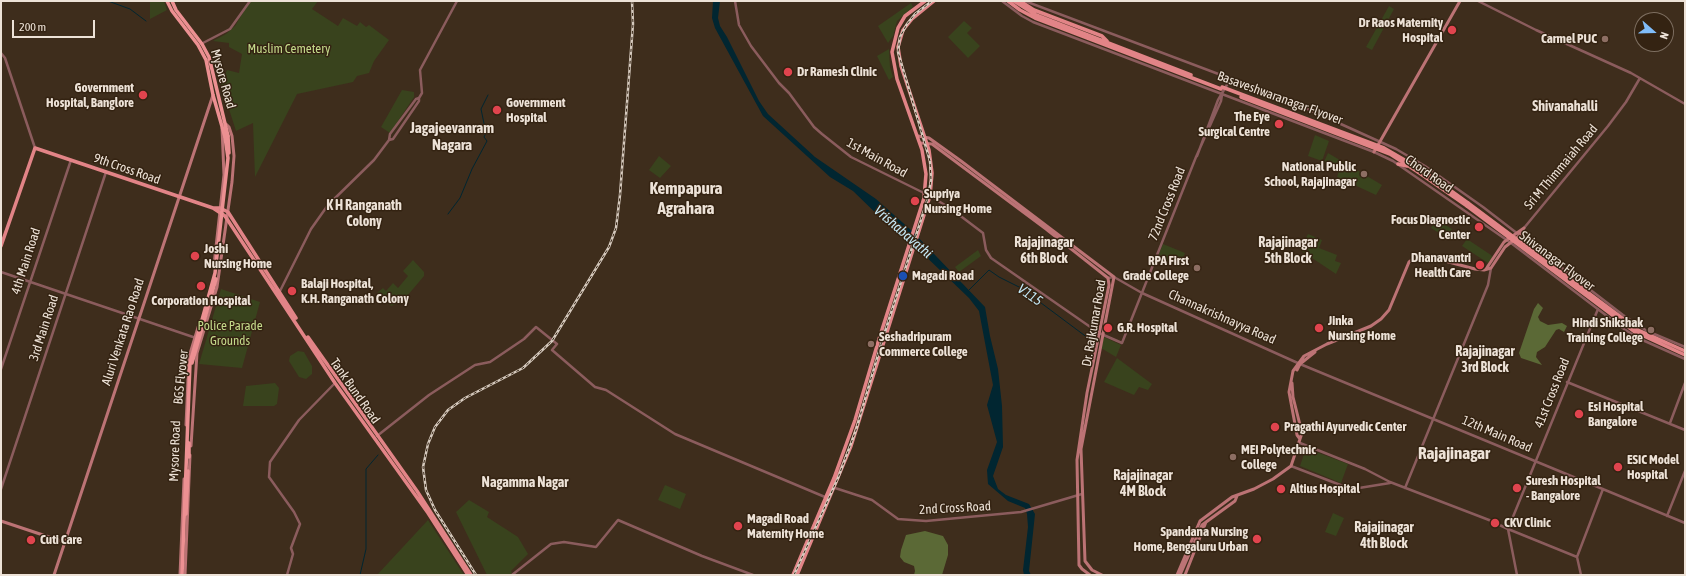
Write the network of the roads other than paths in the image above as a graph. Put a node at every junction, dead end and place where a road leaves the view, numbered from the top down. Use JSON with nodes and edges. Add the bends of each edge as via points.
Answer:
{"nodes":[{"id":1,"x":167,"y":1,"type":"edge"},
{"id":2,"x":172,"y":1,"type":"edge"},
{"id":3,"x":250,"y":1,"type":"edge"},
{"id":4,"x":457,"y":1,"type":"edge"},
{"id":5,"x":735,"y":1,"type":"edge"},
{"id":6,"x":925,"y":1,"type":"edge"},
{"id":7,"x":934,"y":1,"type":"edge"},
{"id":8,"x":1002,"y":1,"type":"edge"},
{"id":9,"x":1008,"y":1,"type":"edge"},
{"id":10,"x":1014,"y":1,"type":"edge"},
{"id":11,"x":1020,"y":1,"type":"edge"},
{"id":12,"x":1025,"y":1,"type":"edge"},
{"id":13,"x":1460,"y":1,"type":"edge"},
{"id":14,"x":1478,"y":1,"type":"edge"},
{"id":15,"x":202,"y":44,"type":"junction"},
{"id":16,"x":198,"y":45,"type":"junction"},
{"id":17,"x":1108,"y":46,"type":"junction"},
{"id":18,"x":1,"y":53,"type":"edge"},
{"id":19,"x":1231,"y":78,"type":"junction"},
{"id":20,"x":1640,"y":78,"type":"junction"},
{"id":21,"x":1222,"y":88,"type":"junction"},
{"id":22,"x":212,"y":95,"type":"junction"},
{"id":23,"x":1222,"y":95,"type":"junction"},
{"id":24,"x":419,"y":98,"type":"junction"},
{"id":25,"x":1685,"y":104,"type":"edge"},
{"id":26,"x":226,"y":124,"type":"junction"},
{"id":27,"x":222,"y":128,"type":"junction"},
{"id":28,"x":390,"y":134,"type":"junction"},
{"id":29,"x":918,"y":136,"type":"junction"},
{"id":30,"x":925,"y":136,"type":"junction"},
{"id":31,"x":226,"y":137,"type":"junction"},
{"id":32,"x":394,"y":137,"type":"junction"},
{"id":33,"x":389,"y":140,"type":"junction"},
{"id":34,"x":1379,"y":141,"type":"junction"},
{"id":35,"x":927,"y":142,"type":"junction"},
{"id":36,"x":921,"y":143,"type":"junction"},
{"id":37,"x":35,"y":148,"type":"junction"},
{"id":38,"x":1374,"y":152,"type":"junction"},
{"id":39,"x":71,"y":160,"type":"junction"},
{"id":40,"x":1398,"y":164,"type":"junction"},
{"id":41,"x":1420,"y":171,"type":"junction"},
{"id":42,"x":106,"y":172,"type":"junction"},
{"id":43,"x":1441,"y":178,"type":"junction"},
{"id":44,"x":1432,"y":182,"type":"junction"},
{"id":45,"x":1438,"y":182,"type":"junction"},
{"id":46,"x":925,"y":194,"type":"junction"},
{"id":47,"x":930,"y":196,"type":"junction"},
{"id":48,"x":178,"y":198,"type":"junction"},
{"id":49,"x":1468,"y":204,"type":"junction"},
{"id":50,"x":213,"y":208,"type":"junction"},
{"id":51,"x":220,"y":208,"type":"junction"},
{"id":52,"x":220,"y":212,"type":"junction"},
{"id":53,"x":228,"y":212,"type":"junction"},
{"id":54,"x":227,"y":218,"type":"junction"},
{"id":55,"x":226,"y":224,"type":"junction"},
{"id":56,"x":232,"y":225,"type":"junction"},
{"id":57,"x":1524,"y":228,"type":"joint"},
{"id":58,"x":913,"y":233,"type":"junction"},
{"id":59,"x":918,"y":235,"type":"junction"},
{"id":60,"x":1518,"y":235,"type":"junction"},
{"id":61,"x":1506,"y":240,"type":"junction"},
{"id":62,"x":1511,"y":243,"type":"junction"},
{"id":63,"x":1,"y":246,"type":"edge"},
{"id":64,"x":1491,"y":268,"type":"junction"},
{"id":65,"x":1484,"y":270,"type":"junction"},
{"id":66,"x":1,"y":272,"type":"edge"},
{"id":67,"x":1114,"y":277,"type":"junction"},
{"id":68,"x":1108,"y":278,"type":"junction"},
{"id":69,"x":30,"y":282,"type":"junction"},
{"id":70,"x":279,"y":293,"type":"junction"},
{"id":71,"x":1142,"y":293,"type":"junction"},
{"id":72,"x":66,"y":294,"type":"junction"},
{"id":73,"x":1602,"y":299,"type":"junction"},
{"id":74,"x":1598,"y":309,"type":"junction"},
{"id":75,"x":138,"y":318,"type":"junction"},
{"id":76,"x":1100,"y":334,"type":"junction"},
{"id":77,"x":195,"y":337,"type":"junction"},
{"id":78,"x":201,"y":339,"type":"junction"},
{"id":79,"x":1122,"y":343,"type":"joint"},
{"id":80,"x":1674,"y":350,"type":"junction"},
{"id":81,"x":1684,"y":351,"type":"edge"},
{"id":82,"x":1685,"y":359,"type":"edge"},
{"id":83,"x":1299,"y":363,"type":"junction"},
{"id":84,"x":1,"y":369,"type":"edge"},
{"id":85,"x":1568,"y":382,"type":"junction"},
{"id":86,"x":335,"y":383,"type":"junction"},
{"id":87,"x":1685,"y":383,"type":"edge"},
{"id":88,"x":1433,"y":418,"type":"junction"},
{"id":89,"x":1670,"y":423,"type":"junction"},
{"id":90,"x":1685,"y":430,"type":"edge"},
{"id":91,"x":376,"y":437,"type":"junction"},
{"id":92,"x":1300,"y":441,"type":"junction"},
{"id":93,"x":1535,"y":461,"type":"junction"},
{"id":94,"x":1291,"y":466,"type":"junction"},
{"id":95,"x":1685,"y":471,"type":"edge"},
{"id":96,"x":1390,"y":482,"type":"junction"},
{"id":97,"x":830,"y":486,"type":"junction"},
{"id":98,"x":834,"y":488,"type":"junction"},
{"id":99,"x":1405,"y":488,"type":"junction"},
{"id":100,"x":1,"y":489,"type":"edge"},
{"id":101,"x":1603,"y":489,"type":"junction"},
{"id":102,"x":1080,"y":494,"type":"junction"},
{"id":103,"x":1237,"y":496,"type":"junction"},
{"id":104,"x":825,"y":497,"type":"junction"},
{"id":105,"x":1667,"y":516,"type":"junction"},
{"id":106,"x":1206,"y":520,"type":"junction"},
{"id":107,"x":1,"y":522,"type":"edge"},
{"id":108,"x":1685,"y":523,"type":"edge"},
{"id":109,"x":1508,"y":530,"type":"junction"},
{"id":110,"x":64,"y":542,"type":"junction"},
{"id":111,"x":1577,"y":557,"type":"junction"},
{"id":112,"x":54,"y":575,"type":"edge"},
{"id":113,"x":183,"y":575,"type":"edge"},
{"id":114,"x":287,"y":575,"type":"edge"},
{"id":115,"x":468,"y":575,"type":"edge"},
{"id":116,"x":471,"y":575,"type":"edge"},
{"id":117,"x":512,"y":575,"type":"edge"},
{"id":118,"x":753,"y":575,"type":"edge"},
{"id":119,"x":794,"y":575,"type":"edge"},
{"id":120,"x":797,"y":575,"type":"edge"},
{"id":121,"x":1090,"y":575,"type":"edge"},
{"id":122,"x":1102,"y":575,"type":"edge"},
{"id":123,"x":1177,"y":575,"type":"edge"},
{"id":124,"x":1180,"y":575,"type":"edge"},
{"id":125,"x":1186,"y":575,"type":"edge"},
{"id":126,"x":1517,"y":575,"type":"edge"},
{"id":127,"x":1581,"y":575,"type":"edge"}],
"edges":[{"from":1,"to":16,"type":"highway","name":"Mysore Road"},
{"from":2,"to":15,"type":"highway","name":"Mysore Road"},
{"from":3,"to":15,"type":"street","via":[[228,31]]},
{"from":4,"to":24,"type":"street","via":[[420,70],[422,94]]},
{"from":5,"to":46,"type":"street","name":"1st Main Road","via":[[741,30],[814,127],[842,152]]},
{"from":6,"to":29,"type":"main road","via":[[905,16],[898,28],[892,52],[897,79]]},
{"from":7,"to":30,"type":"main road","via":[[903,30],[898,47],[901,66]]},
{"from":8,"to":17,"type":"street","name":"Chord Road","via":[[1034,22]]},
{"from":9,"to":17,"type":"main road","via":[[1035,18]]},
{"from":10,"to":17,"type":"main road","via":[[1036,15]]},
{"from":11,"to":17,"type":"main road","via":[[1034,10],[1102,36]]},
{"from":12,"to":19,"type":"street","name":"Chord Road"},
{"from":13,"to":34,"type":"main road"},
{"from":14,"to":20,"type":"street"},
{"from":15,"to":16,"type":"street"},
{"from":15,"to":26,"type":"highway","name":"Mysore Road","via":[[209,57]]},
{"from":16,"to":22,"type":"highway","name":"Mysore Road","via":[[206,60]]},
{"from":17,"to":21,"type":"main road","name":"Basaveshwaranagar Flyover"},
{"from":17,"to":21,"type":"main road","name":"Basaveshwaranagar Flyover"},
{"from":17,"to":23,"type":"street","name":"Chord Road","via":[[1132,60]]},
{"from":18,"to":37,"type":"street"},
{"from":19,"to":23,"type":"street","name":"72nd Cross Road"},
{"from":19,"to":34,"type":"street","name":"Chord Road"},
{"from":20,"to":25,"type":"street"},
{"from":20,"to":57,"type":"street","name":"Sri M Thimmaiah Road","via":[[1608,126]]},
{"from":21,"to":41,"type":"main road","name":"Basaveshwaranagar Flyover","bridge":true,"via":[[1384,148]]},
{"from":22,"to":27,"type":"highway","name":"Mysore Road"},
{"from":22,"to":48,"type":"main road","name":"Aluri Venkata Rao Road"},
{"from":23,"to":38,"type":"street","name":"Chord Road"},
{"from":23,"to":71,"type":"street","name":"72nd Cross Road"},
{"from":24,"to":28,"type":"street","via":[[416,98]]},
{"from":24,"to":32,"type":"street"},
{"from":26,"to":31,"type":"highway","name":"Mysore Road"},
{"from":26,"to":53,"type":"main road","name":"Mysore Road","via":[[232,136],[234,156]]},
{"from":27,"to":31,"type":"highway","name":"Mysore Road"},
{"from":27,"to":51,"type":"main road","name":"Mysore Road","via":[[224,175]]},
{"from":28,"to":32,"type":"street"},
{"from":28,"to":33,"type":"street"},
{"from":29,"to":30,"type":"main road"},
{"from":29,"to":36,"type":"main road"},
{"from":30,"to":35,"type":"main road"},
{"from":30,"to":67,"type":"main road","name":"Dr. Rajkumar Road"},
{"from":31,"to":113,"type":"highway","name":"BGS Flyover","bridge":true,"via":[[228,158],[215,273],[190,363]]},
{"from":31,"to":113,"type":"highway","bridge":true,"via":[[229,168],[217,275],[192,362]]},
{"from":32,"to":33,"type":"street"},
{"from":33,"to":70,"type":"street","via":[[311,229]]},
{"from":34,"to":38,"type":"main road"},
{"from":34,"to":43,"type":"street","name":"Chord Road","via":[[1415,159]]},
{"from":35,"to":36,"type":"main road"},
{"from":35,"to":47,"type":"main road","via":[[932,173]]},
{"from":35,"to":68,"type":"main road","name":"Dr. Rajkumar Road","via":[[1001,195]]},
{"from":36,"to":46,"type":"main road","via":[[926,174]]},
{"from":37,"to":39,"type":"main road","name":"9th Cross Road"},
{"from":37,"to":63,"type":"main road"},
{"from":38,"to":40,"type":"street","name":"Chord Road"},
{"from":39,"to":42,"type":"main road","name":"9th Cross Road"},
{"from":39,"to":69,"type":"street","name":"4th Main Road"},
{"from":40,"to":44,"type":"main road","via":[[1405,165]]},
{"from":40,"to":61,"type":"street","name":"Chord Road"},
{"from":41,"to":44,"type":"main road","name":"Basaveshwaranagar Flyover"},
{"from":41,"to":45,"type":"main road","name":"Basaveshwaranagar Flyover"},
{"from":42,"to":48,"type":"main road","name":"9th Cross Road"},
{"from":42,"to":72,"type":"street","name":"3rd Main Road"},
{"from":43,"to":45,"type":"main road"},
{"from":43,"to":60,"type":"street","name":"Chord Road"},
{"from":44,"to":49,"type":"main road","name":"Shivanagar Flyover"},
{"from":45,"to":49,"type":"main road","name":"Shivanagar Flyover"},
{"from":46,"to":47,"type":"street","name":"1st Main Road"},
{"from":46,"to":58,"type":"main road"},
{"from":47,"to":59,"type":"main road"},
{"from":47,"to":76,"type":"street","name":"1st Main Road","via":[[983,233],[986,250],[991,258]]},
{"from":48,"to":50,"type":"main road","name":"9th Cross Road"},
{"from":48,"to":75,"type":"main road","name":"Aluri Venkata Rao Road"},
{"from":49,"to":80,"type":"main road","name":"Shivanagar Flyover","bridge":true,"via":[[1644,335]]},
{"from":50,"to":51,"type":"main road"},
{"from":50,"to":52,"type":"main road","name":"Tank Bund Road"},
{"from":51,"to":52,"type":"main road","name":"Mysore Road"},
{"from":51,"to":53,"type":"main road"},
{"from":52,"to":54,"type":"main road","name":"Tank Bund Road"},
{"from":52,"to":77,"type":"main road","name":"Mysore Road","via":[[212,279]]},
{"from":53,"to":54,"type":"main road","name":"Mysore Road"},
{"from":53,"to":70,"type":"main road"},
{"from":54,"to":55,"type":"main road","name":"Mysore Road"},
{"from":54,"to":56,"type":"main road","name":"Tank Bund Road"},
{"from":55,"to":56,"type":"main road"},
{"from":55,"to":78,"type":"main road","name":"Mysore Road","via":[[217,287]]},
{"from":56,"to":70,"type":"main road","name":"Tank Bund Road"},
{"from":57,"to":60,"type":"main road","name":"Sri M Thimmaiah Road"},
{"from":58,"to":59,"type":"main road"},
{"from":58,"to":97,"type":"main road","via":[[855,420]]},
{"from":59,"to":98,"type":"main road","via":[[859,420]]},
{"from":60,"to":61,"type":"main road"},
{"from":60,"to":62,"type":"main road"},
{"from":60,"to":73,"type":"street","name":"Chord Road"},
{"from":61,"to":62,"type":"street","name":"Chord Road"},
{"from":61,"to":65,"type":"main road"},
{"from":62,"to":64,"type":"main road","via":[[1505,247]]},
{"from":62,"to":74,"type":"street","name":"Chord Road"},
{"from":64,"to":65,"type":"main road"},
{"from":64,"to":88,"type":"street","via":[[1488,285]]},
{"from":65,"to":83,"type":"main road","via":[[1430,257],[1413,259],[1409,262],[1389,310],[1381,319],[1359,332],[1329,344]]},
{"from":66,"to":69,"type":"street"},
{"from":67,"to":68,"type":"street"},
{"from":67,"to":71,"type":"street","name":"Channakrishnayya Road"},
{"from":67,"to":76,"type":"main road","name":"Dr. Rajkumar Road"},
{"from":68,"to":76,"type":"main road","name":"Dr. Rajkumar Road"},
{"from":69,"to":72,"type":"street"},
{"from":69,"to":84,"type":"street","name":"4th Main Road"},
{"from":70,"to":86,"type":"main road","name":"Tank Bund Road"},
{"from":70,"to":91,"type":"main road"},
{"from":71,"to":79,"type":"street","name":"72nd Cross Road"},
{"from":71,"to":83,"type":"street","name":"Channakrishnayya Road"},
{"from":72,"to":75,"type":"street"},
{"from":72,"to":100,"type":"street","name":"3rd Main Road"},
{"from":73,"to":74,"type":"street","name":"41st Cross Road"},
{"from":73,"to":81,"type":"street","name":"Chord Road","via":[[1647,331]]},
{"from":74,"to":80,"type":"street","name":"Chord Road","via":[[1633,335]]},
{"from":74,"to":85,"type":"street","name":"41st Cross Road"},
{"from":75,"to":77,"type":"street"},
{"from":75,"to":110,"type":"main road","name":"Aluri Venkata Rao Road"},
{"from":76,"to":79,"type":"street","name":"1st Main Road"},
{"from":76,"to":102,"type":"main road","name":"Dr. Rajkumar Road","via":[[1081,449]]},
{"from":77,"to":78,"type":"street"},
{"from":77,"to":113,"type":"main road","name":"Mysore Road","via":[[188,368]]},
{"from":78,"to":113,"type":"main road","name":"Mysore Road","via":[[195,368]]},
{"from":80,"to":81,"type":"main road","name":"Shivanagar Flyover"},
{"from":80,"to":82,"type":"street","name":"Chord Road"},
{"from":83,"to":88,"type":"street","name":"12th Main Road"},
{"from":83,"to":92,"type":"main road","via":[[1293,378],[1292,392],[1302,433]]},
{"from":85,"to":89,"type":"street"},
{"from":85,"to":93,"type":"street","name":"41st Cross Road"},
{"from":86,"to":91,"type":"main road","name":"Tank Bund Road"},
{"from":86,"to":114,"type":"street","via":[[299,420],[270,462],[269,477],[300,524],[291,548],[293,554]]},
{"from":87,"to":89,"type":"street"},
{"from":88,"to":93,"type":"street","name":"12th Main Road"},
{"from":88,"to":99,"type":"street"},
{"from":89,"to":90,"type":"street"},
{"from":91,"to":104,"type":"street","via":[[429,395],[475,365],[490,362],[524,339],[536,327],[557,344],[552,350],[596,387],[606,390],[675,434]]},
{"from":91,"to":115,"type":"main road","name":"Tank Bund Road"},
{"from":91,"to":116,"type":"main road","via":[[417,491]]},
{"from":92,"to":94,"type":"main road"},
{"from":92,"to":96,"type":"street"},
{"from":93,"to":101,"type":"street","name":"12th Main Road"},
{"from":93,"to":109,"type":"street","name":"41st Cross Road"},
{"from":94,"to":96,"type":"street","via":[[1343,486],[1359,488]]},
{"from":94,"to":103,"type":"main road","via":[[1273,480]]},
{"from":95,"to":105,"type":"street"},
{"from":96,"to":99,"type":"street"},
{"from":97,"to":98,"type":"street","name":"2nd Cross Road"},
{"from":97,"to":104,"type":"main road"},
{"from":98,"to":102,"type":"street","name":"2nd Cross Road","via":[[872,500],[898,519],[926,521],[1021,512]]},
{"from":98,"to":120,"type":"main road"},
{"from":99,"to":109,"type":"street"},
{"from":101,"to":105,"type":"street","name":"12th Main Road"},
{"from":101,"to":111,"type":"street"},
{"from":102,"to":121,"type":"main road","name":"Dr. Rajkumar Road","via":[[1080,565]]},
{"from":102,"to":122,"type":"main road","name":"Dr. Rajkumar Road","via":[[1085,561],[1092,570]]},
{"from":103,"to":106,"type":"main road"},
{"from":103,"to":123,"type":"main road","via":[[1232,497],[1200,522]]},
{"from":104,"to":119,"type":"main road"},
{"from":105,"to":108,"type":"street","name":"12th Main Road"},
{"from":106,"to":124,"type":"main road"},
{"from":106,"to":125,"type":"main road"},
{"from":107,"to":110,"type":"main road"},
{"from":109,"to":111,"type":"street"},
{"from":109,"to":126,"type":"street"},
{"from":110,"to":112,"type":"main road","name":"Aluri Venkata Rao Road"},
{"from":111,"to":127,"type":"street"},
{"from":117,"to":118,"type":"street","via":[[551,544],[564,542],[596,548],[618,520]]}]}
